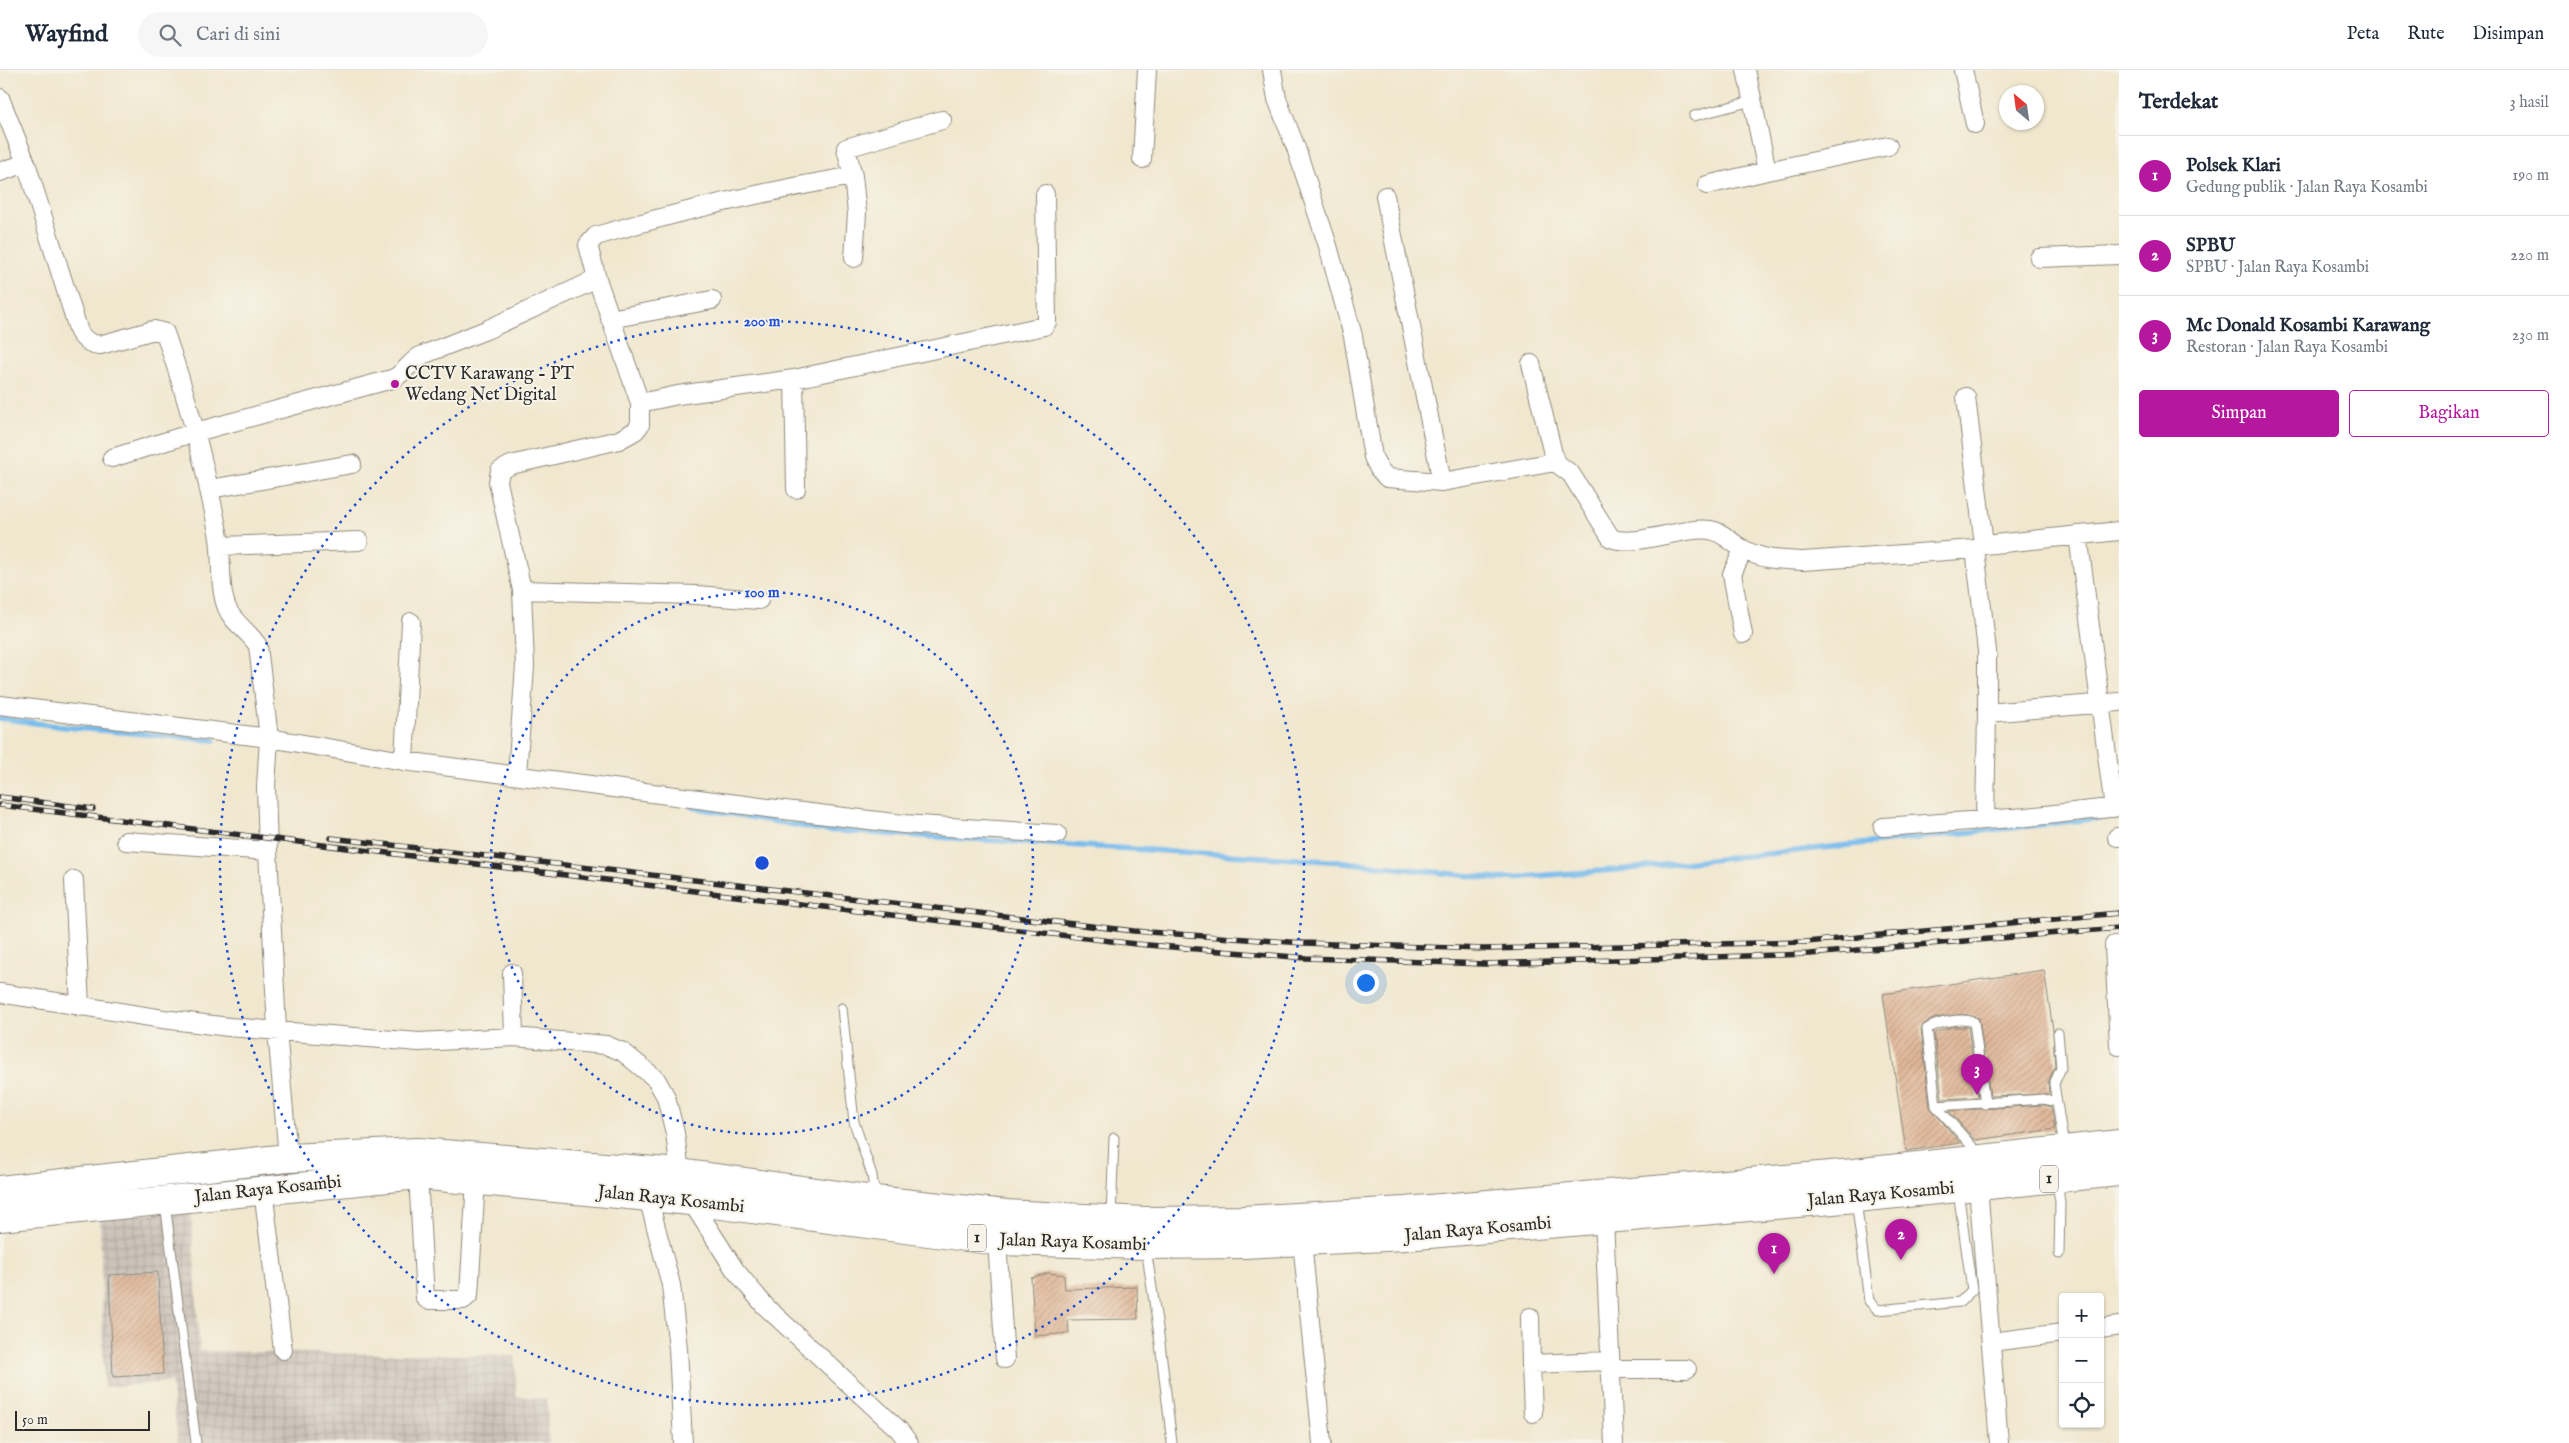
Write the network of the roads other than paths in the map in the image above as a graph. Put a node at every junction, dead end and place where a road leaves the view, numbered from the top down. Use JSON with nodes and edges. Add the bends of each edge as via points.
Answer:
{"nodes":[{"id":1,"x":1147,"y":70,"type":"edge"},
{"id":2,"x":1272,"y":70,"type":"edge"},
{"id":3,"x":1746,"y":70,"type":"edge"},
{"id":4,"x":1963,"y":70,"type":"edge"},
{"id":5,"x":0,"y":98,"type":"edge"},
{"id":6,"x":1752,"y":101,"type":"junction"},
{"id":7,"x":1694,"y":116,"type":"dead end"},
{"id":8,"x":942,"y":120,"type":"dead end"},
{"id":9,"x":1974,"y":124,"type":"dead end"},
{"id":10,"x":1888,"y":146,"type":"dead end"},
{"id":11,"x":1142,"y":159,"type":"dead end"},
{"id":12,"x":26,"y":163,"type":"junction"},
{"id":13,"x":0,"y":172,"type":"edge"},
{"id":14,"x":1767,"y":172,"type":"junction"},
{"id":15,"x":853,"y":176,"type":"junction"},
{"id":16,"x":1707,"y":185,"type":"dead end"},
{"id":17,"x":1045,"y":194,"type":"dead end"},
{"id":18,"x":1384,"y":196,"type":"dead end"},
{"id":19,"x":2119,"y":255,"type":"edge"},
{"id":20,"x":854,"y":258,"type":"dead end"},
{"id":21,"x":2039,"y":258,"type":"dead end"},
{"id":22,"x":597,"y":279,"type":"junction"},
{"id":23,"x":712,"y":300,"type":"dead end"},
{"id":24,"x":610,"y":319,"type":"junction"},
{"id":25,"x":1531,"y":364,"type":"dead end"},
{"id":26,"x":794,"y":379,"type":"junction"},
{"id":27,"x":1966,"y":397,"type":"dead end"},
{"id":28,"x":640,"y":403,"type":"junction"},
{"id":29,"x":196,"y":432,"type":"junction"},
{"id":30,"x":112,"y":458,"type":"dead end"},
{"id":31,"x":1555,"y":462,"type":"junction"},
{"id":32,"x":352,"y":464,"type":"dead end"},
{"id":33,"x":1442,"y":482,"type":"junction"},
{"id":34,"x":210,"y":489,"type":"junction"},
{"id":35,"x":796,"y":489,"type":"dead end"},
{"id":36,"x":2119,"y":531,"type":"edge"},
{"id":37,"x":2078,"y":535,"type":"junction"},
{"id":38,"x":359,"y":541,"type":"dead end"},
{"id":39,"x":221,"y":546,"type":"junction"},
{"id":40,"x":1980,"y":547,"type":"junction"},
{"id":41,"x":1743,"y":550,"type":"junction"},
{"id":42,"x":522,"y":590,"type":"junction"},
{"id":43,"x":759,"y":600,"type":"dead end"},
{"id":44,"x":410,"y":622,"type":"dead end"},
{"id":45,"x":1743,"y":634,"type":"dead end"},
{"id":46,"x":2119,"y":702,"type":"edge"},
{"id":47,"x":2099,"y":704,"type":"junction"},
{"id":48,"x":0,"y":705,"type":"edge"},
{"id":49,"x":1987,"y":713,"type":"junction"},
{"id":50,"x":269,"y":743,"type":"junction"},
{"id":51,"x":404,"y":761,"type":"junction"},
{"id":52,"x":517,"y":774,"type":"junction"},
{"id":53,"x":2116,"y":808,"type":"edge"},
{"id":54,"x":1985,"y":819,"type":"junction"},
{"id":55,"x":1883,"y":827,"type":"dead end"},
{"id":56,"x":1058,"y":834,"type":"dead end"},
{"id":57,"x":126,"y":841,"type":"dead end"},
{"id":58,"x":268,"y":851,"type":"junction"},
{"id":59,"x":74,"y":880,"type":"dead end"},
{"id":60,"x":2114,"y":945,"type":"dead end"},
{"id":61,"x":512,"y":973,"type":"dead end"},
{"id":62,"x":0,"y":993,"type":"edge"},
{"id":63,"x":80,"y":1007,"type":"junction"},
{"id":64,"x":842,"y":1008,"type":"dead end"},
{"id":65,"x":277,"y":1030,"type":"junction"},
{"id":66,"x":2058,"y":1033,"type":"dead end"},
{"id":67,"x":514,"y":1037,"type":"junction"},
{"id":68,"x":2119,"y":1046,"type":"edge"},
{"id":69,"x":2056,"y":1102,"type":"junction"},
{"id":70,"x":1985,"y":1104,"type":"junction"},
{"id":71,"x":1936,"y":1106,"type":"junction"},
{"id":72,"x":1114,"y":1138,"type":"dead end"},
{"id":73,"x":2119,"y":1144,"type":"edge"},
{"id":74,"x":2064,"y":1150,"type":"junction"},
{"id":75,"x":288,"y":1158,"type":"junction"},
{"id":76,"x":1984,"y":1159,"type":"junction"},
{"id":77,"x":2119,"y":1172,"type":"edge"},
{"id":78,"x":680,"y":1173,"type":"junction"},
{"id":79,"x":418,"y":1175,"type":"junction"},
{"id":80,"x":2057,"y":1178,"type":"junction"},
{"id":81,"x":1964,"y":1179,"type":"junction"},
{"id":82,"x":476,"y":1180,"type":"junction"},
{"id":83,"x":1855,"y":1184,"type":"junction"},
{"id":84,"x":0,"y":1190,"type":"edge"},
{"id":85,"x":264,"y":1190,"type":"junction"},
{"id":86,"x":648,"y":1197,"type":"junction"},
{"id":87,"x":165,"y":1200,"type":"junction"},
{"id":88,"x":875,"y":1200,"type":"junction"},
{"id":89,"x":691,"y":1201,"type":"junction"},
{"id":90,"x":0,"y":1217,"type":"edge"},
{"id":91,"x":1604,"y":1219,"type":"junction"},
{"id":92,"x":1110,"y":1220,"type":"junction"},
{"id":93,"x":997,"y":1241,"type":"junction"},
{"id":94,"x":1302,"y":1241,"type":"junction"},
{"id":95,"x":1145,"y":1245,"type":"junction"},
{"id":96,"x":2059,"y":1254,"type":"dead end"},
{"id":97,"x":1530,"y":1317,"type":"dead end"},
{"id":98,"x":2119,"y":1326,"type":"edge"},
{"id":99,"x":2104,"y":1328,"type":"edge"},
{"id":100,"x":2059,"y":1334,"type":"edge"},
{"id":101,"x":1991,"y":1342,"type":"junction"},
{"id":102,"x":283,"y":1350,"type":"dead end"},
{"id":103,"x":1004,"y":1359,"type":"dead end"},
{"id":104,"x":1530,"y":1364,"type":"junction"},
{"id":105,"x":1610,"y":1365,"type":"junction"},
{"id":106,"x":1688,"y":1369,"type":"dead end"},
{"id":107,"x":1533,"y":1413,"type":"dead end"},
{"id":108,"x":196,"y":1443,"type":"edge"},
{"id":109,"x":683,"y":1443,"type":"edge"},
{"id":110,"x":910,"y":1443,"type":"edge"},
{"id":111,"x":1172,"y":1443,"type":"edge"},
{"id":112,"x":1322,"y":1443,"type":"edge"},
{"id":113,"x":1614,"y":1443,"type":"edge"},
{"id":114,"x":1999,"y":1443,"type":"edge"}],
"edges":[{"from":1,"to":11,"type":"street"},
{"from":2,"to":33,"type":"street","via":[[1277,99],[1319,219],[1353,336],[1376,464],[1386,478]]},
{"from":3,"to":6,"type":"street"},
{"from":4,"to":9,"type":"street"},
{"from":5,"to":12,"type":"street"},
{"from":6,"to":7,"type":"lane"},
{"from":6,"to":14,"type":"street"},
{"from":8,"to":15,"type":"street","via":[[849,146],[846,152]]},
{"from":10,"to":14,"type":"street"},
{"from":12,"to":13,"type":"street"},
{"from":12,"to":29,"type":"street","via":[[79,332],[91,344],[100,345],[154,330],[165,333]]},
{"from":14,"to":16,"type":"street"},
{"from":15,"to":20,"type":"street","via":[[857,213]]},
{"from":15,"to":22,"type":"street","via":[[676,212],[596,236],[588,245]]},
{"from":17,"to":26,"type":"street","via":[[1046,325]]},
{"from":18,"to":33,"type":"street"},
{"from":19,"to":21,"type":"street"},
{"from":22,"to":24,"type":"street"},
{"from":22,"to":29,"type":"street","via":[[420,356],[398,376]]},
{"from":23,"to":24,"type":"street"},
{"from":24,"to":28,"type":"street"},
{"from":25,"to":31,"type":"street"},
{"from":26,"to":28,"type":"street"},
{"from":26,"to":35,"type":"street"},
{"from":27,"to":40,"type":"street"},
{"from":28,"to":42,"type":"street","via":[[640,425],[629,436],[511,465],[500,471],[498,482]]},
{"from":29,"to":30,"type":"street"},
{"from":29,"to":34,"type":"street"},
{"from":31,"to":33,"type":"street"},
{"from":31,"to":41,"type":"street","via":[[1572,474],[1611,538],[1625,540],[1709,530],[1726,537]]},
{"from":32,"to":34,"type":"street"},
{"from":34,"to":39,"type":"street"},
{"from":36,"to":37,"type":"street"},
{"from":37,"to":40,"type":"street"},
{"from":37,"to":47,"type":"street"},
{"from":38,"to":39,"type":"street"},
{"from":39,"to":50,"type":"street","via":[[227,609],[258,646]]},
{"from":40,"to":41,"type":"street","via":[[1803,560],[1762,557]]},
{"from":40,"to":49,"type":"street","via":[[1987,651]]},
{"from":41,"to":45,"type":"street","via":[[1732,581]]},
{"from":42,"to":43,"type":"street"},
{"from":42,"to":52,"type":"street","via":[[525,666]]},
{"from":44,"to":51,"type":"street"},
{"from":46,"to":47,"type":"street"},
{"from":47,"to":49,"type":"street"},
{"from":47,"to":53,"type":"street"},
{"from":48,"to":50,"type":"street"},
{"from":49,"to":54,"type":"street"},
{"from":50,"to":51,"type":"street"},
{"from":50,"to":58,"type":"street","via":[[266,787]]},
{"from":51,"to":52,"type":"street"},
{"from":52,"to":56,"type":"street","via":[[903,824]]},
{"from":53,"to":54,"type":"street"},
{"from":54,"to":55,"type":"street"},
{"from":57,"to":58,"type":"street"},
{"from":58,"to":65,"type":"street"},
{"from":59,"to":63,"type":"street"},
{"from":60,"to":68,"type":"street"},
{"from":61,"to":67,"type":"street"},
{"from":62,"to":63,"type":"street"},
{"from":63,"to":65,"type":"street","via":[[163,1020]]},
{"from":64,"to":88,"type":"lane","via":[[854,1122],[872,1175]]},
{"from":65,"to":67,"type":"street","via":[[419,1042]]},
{"from":65,"to":75,"type":"street"},
{"from":66,"to":69,"type":"lane","via":[[2062,1068],[2054,1084]]},
{"from":67,"to":78,"type":"street","via":[[606,1045],[624,1052],[642,1065],[656,1078],[666,1097]]},
{"from":69,"to":70,"type":"lane","via":[[2044,1099]]},
{"from":69,"to":74,"type":"lane"},
{"from":70,"to":71,"type":"lane"},
{"from":70,"to":71,"type":"lane","via":[[1976,1027],[1968,1020],[1927,1029]]},
{"from":71,"to":76,"type":"lane"},
{"from":72,"to":92,"type":"lane"},
{"from":73,"to":74,"type":"highway","name":"Jalan Raya Kosambi","number":"1"},
{"from":74,"to":76,"type":"highway","name":"Jalan Raya Kosambi","number":"1"},
{"from":75,"to":78,"type":"highway","name":"Jalan Raya Kosambi","number":"1","via":[[418,1152]]},
{"from":75,"to":84,"type":"highway","name":"Jalan Raya Kosambi","number":"1"},
{"from":76,"to":81,"type":"highway","name":"Jalan Raya Kosambi","number":"1"},
{"from":77,"to":80,"type":"highway","name":"Jalan Raya Kosambi","number":"1"},
{"from":78,"to":88,"type":"highway","name":"Jalan Raya Kosambi","number":"1"},
{"from":79,"to":82,"type":"highway","name":"Jalan Raya Kosambi","number":"1"},
{"from":79,"to":82,"type":"street","via":[[425,1298],[428,1300],[463,1300],[469,1295]]},
{"from":79,"to":85,"type":"highway","name":"Jalan Raya Kosambi","number":"1"},
{"from":80,"to":81,"type":"highway","name":"Jalan Raya Kosambi","number":"1"},
{"from":80,"to":96,"type":"lane"},
{"from":81,"to":83,"type":"highway","name":"Jalan Raya Kosambi","number":"1"},
{"from":81,"to":83,"type":"lane","via":[[1972,1290],[1960,1302],[1878,1310],[1869,1301]]},
{"from":81,"to":101,"type":"street"},
{"from":82,"to":86,"type":"highway","name":"Jalan Raya Kosambi","number":"1"},
{"from":83,"to":91,"type":"highway","name":"Jalan Raya Kosambi","number":"1"},
{"from":83,"to":92,"type":"highway","name":"Jalan Raya Kosambi","number":"1","via":[[1243,1220]]},
{"from":85,"to":87,"type":"highway","name":"Jalan Raya Kosambi","number":"1"},
{"from":85,"to":102,"type":"street"},
{"from":86,"to":89,"type":"highway","name":"Jalan Raya Kosambi","number":"1"},
{"from":86,"to":109,"type":"street","via":[[671,1285]]},
{"from":87,"to":90,"type":"highway","name":"Jalan Raya Kosambi","number":"1"},
{"from":87,"to":108,"type":"lane"},
{"from":88,"to":92,"type":"highway","name":"Jalan Raya Kosambi","number":"1","via":[[1006,1214]]},
{"from":89,"to":93,"type":"highway","name":"Jalan Raya Kosambi","number":"1"},
{"from":89,"to":110,"type":"street","via":[[735,1270],[765,1306]]},
{"from":91,"to":94,"type":"highway","name":"Jalan Raya Kosambi","number":"1"},
{"from":91,"to":105,"type":"street"},
{"from":93,"to":95,"type":"highway","name":"Jalan Raya Kosambi","number":"1"},
{"from":93,"to":103,"type":"street"},
{"from":94,"to":95,"type":"highway","name":"Jalan Raya Kosambi","number":"1"},
{"from":94,"to":112,"type":"street"},
{"from":95,"to":111,"type":"lane"},
{"from":97,"to":104,"type":"street"},
{"from":98,"to":99,"type":"street"},
{"from":100,"to":101,"type":"street"},
{"from":101,"to":114,"type":"street"},
{"from":104,"to":105,"type":"street"},
{"from":104,"to":107,"type":"street"},
{"from":105,"to":106,"type":"street"},
{"from":105,"to":113,"type":"street"}]}
